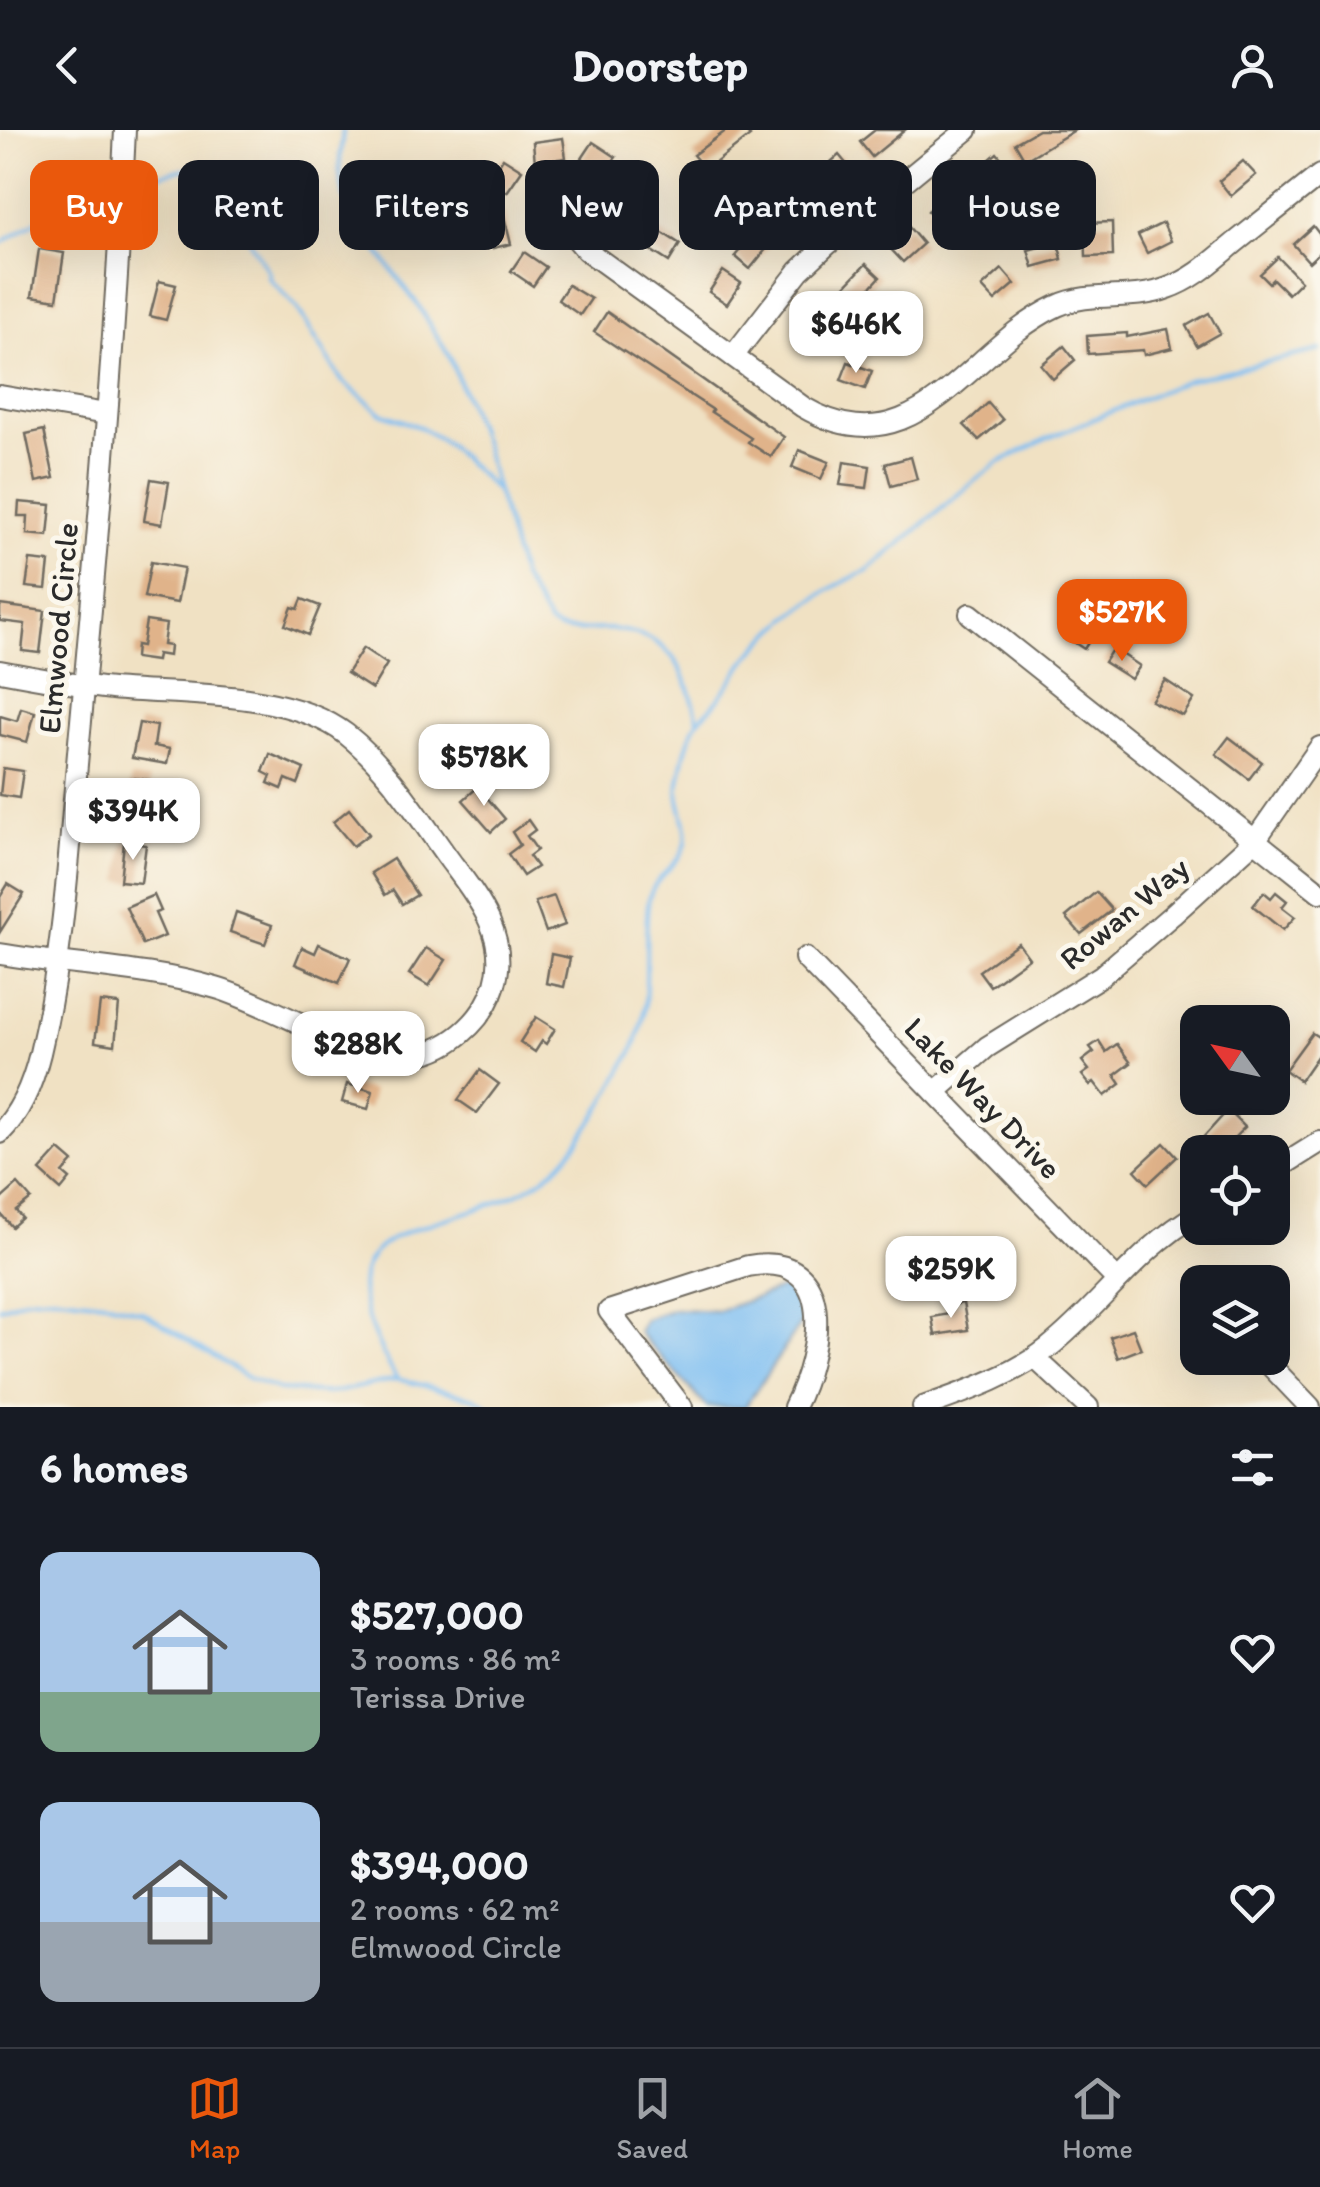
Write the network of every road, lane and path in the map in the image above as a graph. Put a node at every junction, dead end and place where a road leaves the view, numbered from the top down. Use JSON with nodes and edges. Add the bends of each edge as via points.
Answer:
{"nodes":[{"id":1,"x":125,"y":130,"type":"edge"},
{"id":2,"x":967,"y":130,"type":"edge"},
{"id":3,"x":1320,"y":174,"type":"edge"},
{"id":4,"x":586,"y":250,"type":"edge"},
{"id":5,"x":733,"y":356,"type":"junction"},
{"id":6,"x":0,"y":396,"type":"edge"},
{"id":7,"x":106,"y":414,"type":"junction"},
{"id":8,"x":970,"y":614,"type":"dead end"},
{"id":9,"x":0,"y":671,"type":"edge"},
{"id":10,"x":84,"y":686,"type":"junction"},
{"id":11,"x":1320,"y":747,"type":"edge"},
{"id":12,"x":1256,"y":839,"type":"junction"},
{"id":13,"x":1320,"y":892,"type":"edge"},
{"id":14,"x":0,"y":954,"type":"edge"},
{"id":15,"x":805,"y":958,"type":"dead end"},
{"id":16,"x":57,"y":964,"type":"junction"},
{"id":17,"x":935,"y":1092,"type":"junction"},
{"id":18,"x":0,"y":1133,"type":"edge"},
{"id":19,"x":1319,"y":1146,"type":"edge"},
{"id":20,"x":1290,"y":1162,"type":"edge"},
{"id":21,"x":1180,"y":1227,"type":"edge"},
{"id":22,"x":1117,"y":1280,"type":"junction"},
{"id":23,"x":1035,"y":1358,"type":"junction"},
{"id":24,"x":1279,"y":1375,"type":"edge"},
{"id":25,"x":936,"y":1405,"type":"edge"},
{"id":26,"x":682,"y":1407,"type":"edge"},
{"id":27,"x":794,"y":1407,"type":"edge"},
{"id":28,"x":1088,"y":1407,"type":"edge"},
{"id":29,"x":1310,"y":1407,"type":"edge"}],
"edges":[{"from":1,"to":7,"type":"street","name":"Elmwood Circle"},
{"from":2,"to":5,"type":"street","via":[[799,272]]},
{"from":3,"to":5,"type":"street","via":[[1180,284],[1060,304],[903,420],[835,422]]},
{"from":4,"to":5,"type":"street"},
{"from":6,"to":7,"type":"street"},
{"from":7,"to":10,"type":"street","name":"Elmwood Circle"},
{"from":8,"to":12,"type":"street"},
{"from":9,"to":10,"type":"street"},
{"from":10,"to":16,"type":"street","name":"Elmwood Circle"},
{"from":10,"to":16,"type":"street","via":[[259,702],[335,727],[369,755],[468,884],[494,928],[498,965],[488,1000],[459,1036],[406,1056],[367,1051],[215,988]]},
{"from":11,"to":12,"type":"street","name":"Rowan Way"},
{"from":12,"to":13,"type":"street"},
{"from":12,"to":17,"type":"street","name":"Rowan Way","via":[[1101,976],[987,1048]]},
{"from":14,"to":16,"type":"street"},
{"from":15,"to":17,"type":"street","name":"Lake Way Drive"},
{"from":16,"to":18,"type":"street","name":"Elmwood Circle","via":[[34,1073]]},
{"from":17,"to":22,"type":"street","name":"Lake Way Drive"},
{"from":19,"to":20,"type":"street"},
{"from":21,"to":22,"type":"street"},
{"from":22,"to":23,"type":"street"},
{"from":23,"to":25,"type":"street"},
{"from":23,"to":28,"type":"street"},
{"from":24,"to":29,"type":"street"},
{"from":26,"to":27,"type":"street","via":[[609,1311],[767,1262],[799,1272],[812,1291],[811,1365]]}]}
